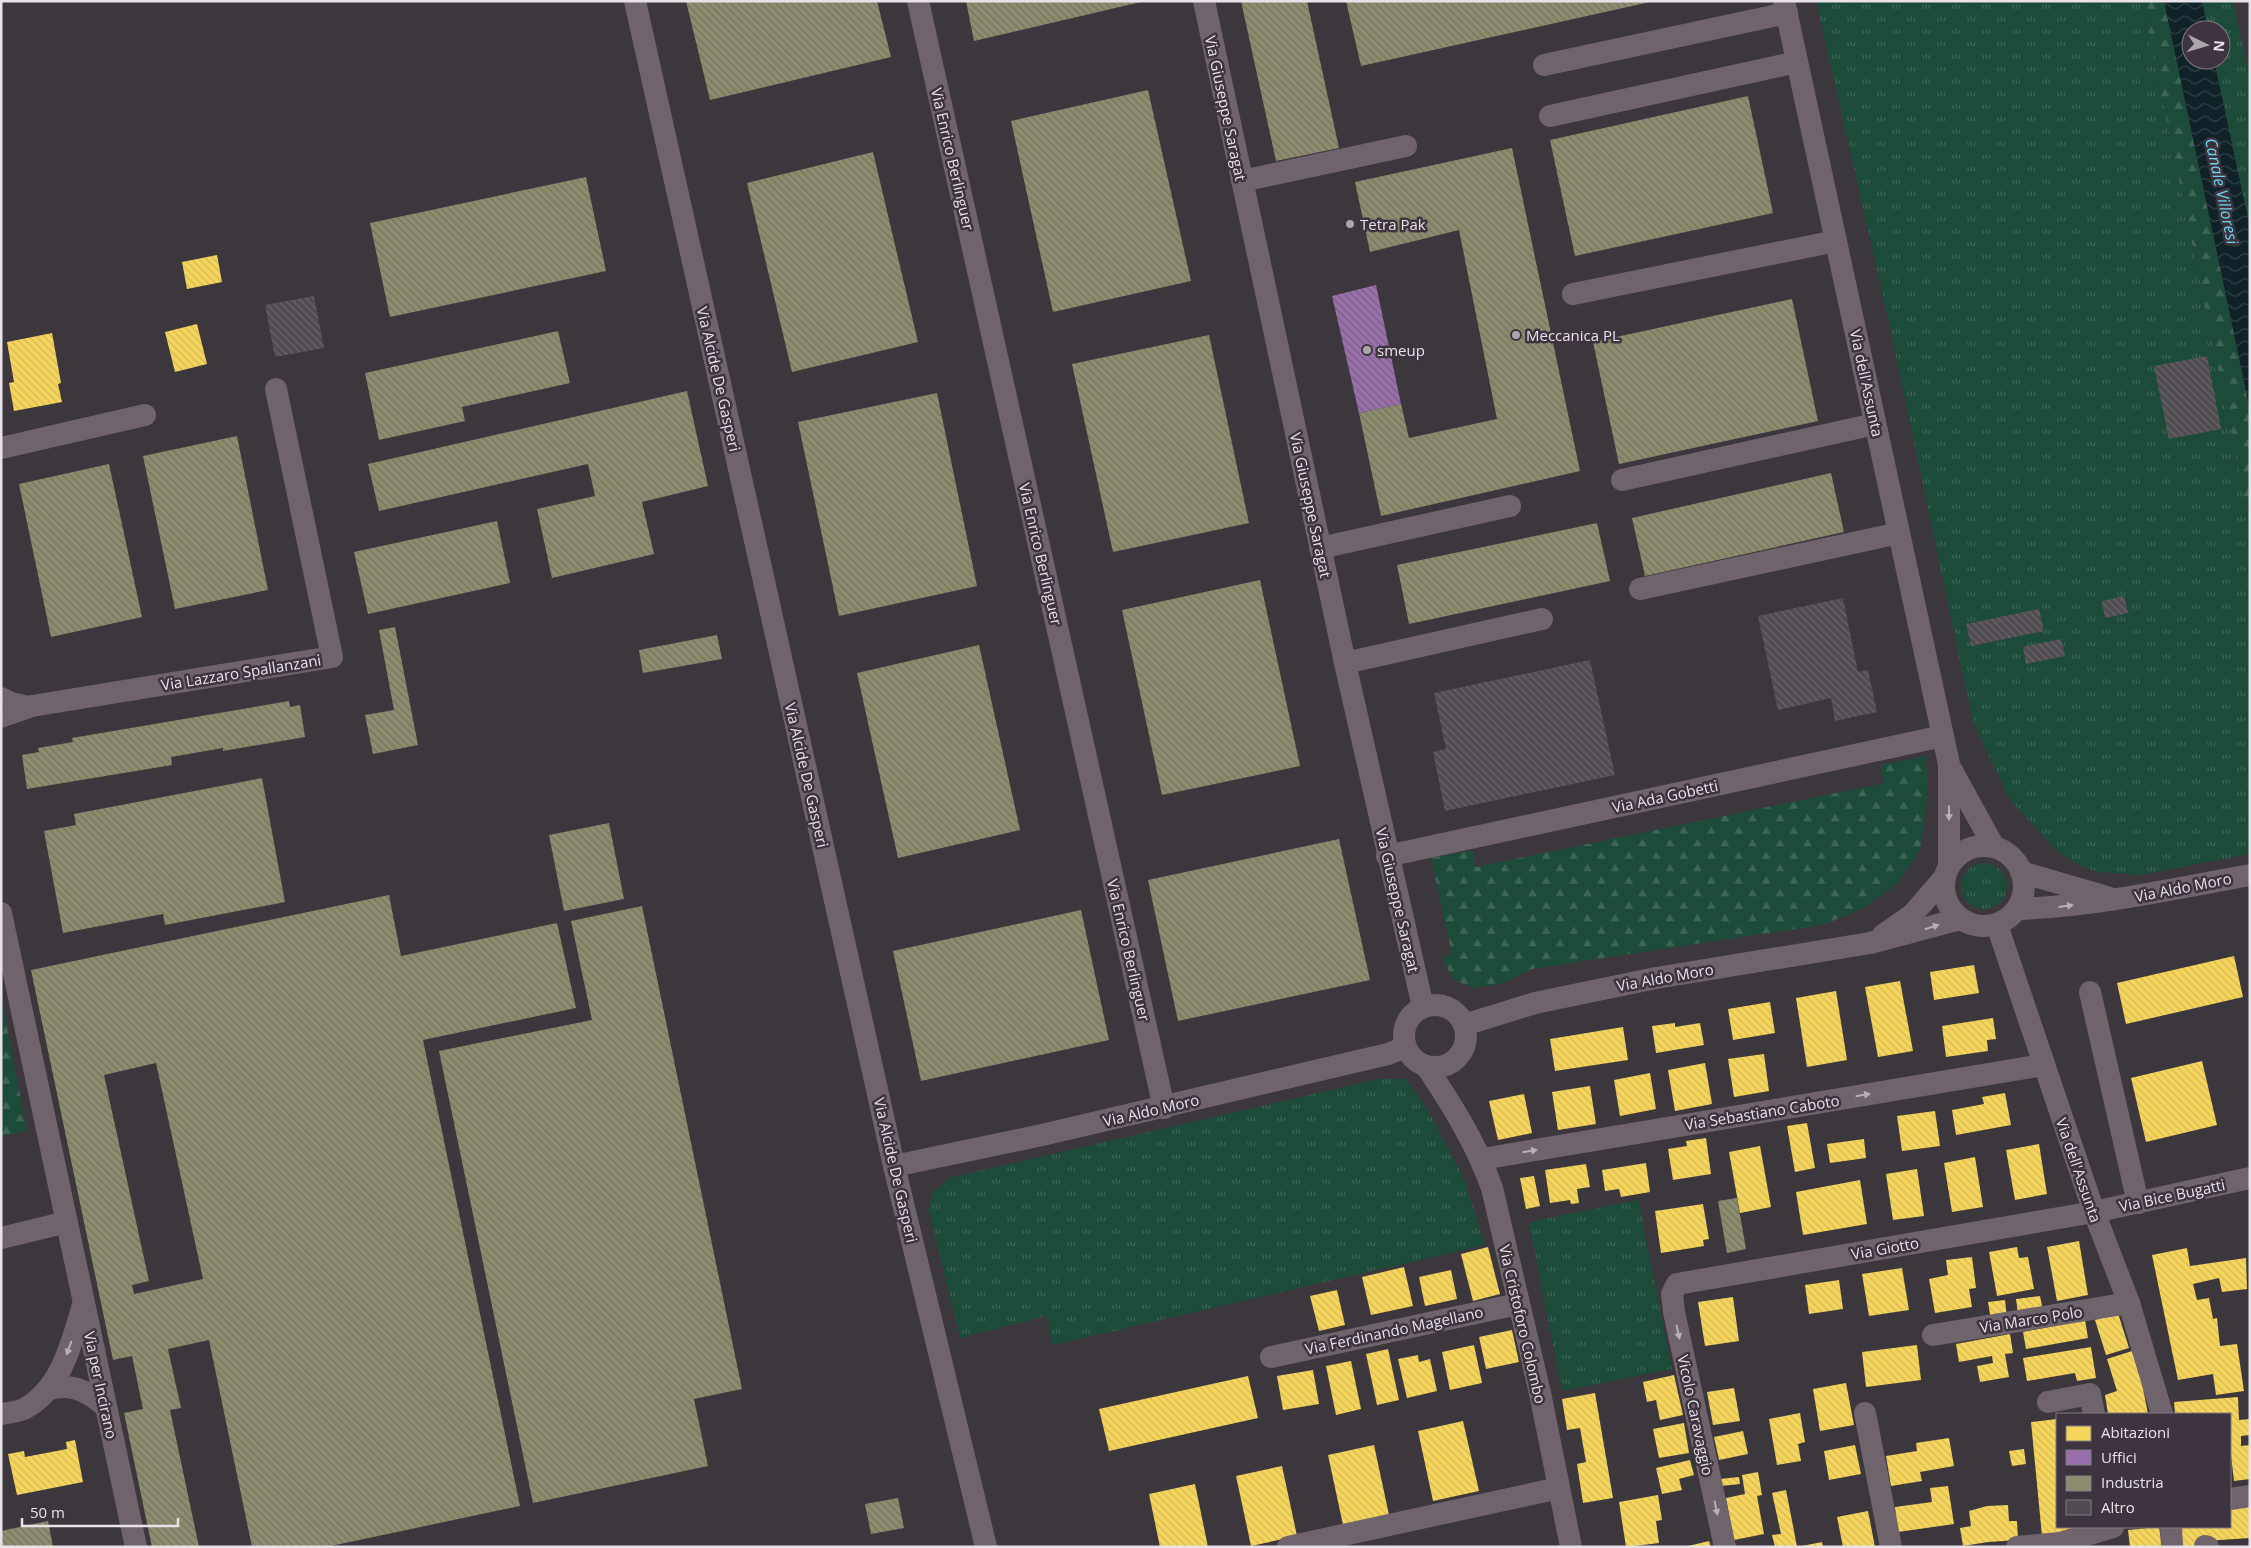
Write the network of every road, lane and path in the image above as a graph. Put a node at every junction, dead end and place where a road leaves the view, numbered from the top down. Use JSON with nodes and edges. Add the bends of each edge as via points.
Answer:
{"nodes":[{"id":1,"x":635,"y":1,"type":"edge"},
{"id":2,"x":918,"y":1,"type":"edge"},
{"id":3,"x":1204,"y":1,"type":"edge"},
{"id":4,"x":1786,"y":7,"type":"edge"},
{"id":5,"x":1797,"y":62,"type":"junction"},
{"id":6,"x":1544,"y":65,"type":"dead end"},
{"id":7,"x":1550,"y":116,"type":"dead end"},
{"id":8,"x":1406,"y":146,"type":"dead end"},
{"id":9,"x":1242,"y":180,"type":"junction"},
{"id":10,"x":1836,"y":241,"type":"junction"},
{"id":11,"x":1573,"y":294,"type":"dead end"},
{"id":12,"x":276,"y":389,"type":"dead end"},
{"id":13,"x":145,"y":415,"type":"dead end"},
{"id":14,"x":1875,"y":424,"type":"junction"},
{"id":15,"x":1,"y":448,"type":"edge"},
{"id":16,"x":1622,"y":480,"type":"dead end"},
{"id":17,"x":1510,"y":506,"type":"dead end"},
{"id":18,"x":1899,"y":533,"type":"junction"},
{"id":19,"x":1320,"y":548,"type":"junction"},
{"id":20,"x":1640,"y":589,"type":"dead end"},
{"id":21,"x":1542,"y":619,"type":"dead end"},
{"id":22,"x":1345,"y":663,"type":"junction"},
{"id":23,"x":1,"y":698,"type":"edge"},
{"id":24,"x":28,"y":707,"type":"junction"},
{"id":25,"x":1,"y":717,"type":"edge"},
{"id":26,"x":1943,"y":736,"type":"junction"},
{"id":27,"x":1949,"y":764,"type":"junction"},
{"id":28,"x":1994,"y":848,"type":"junction"},
{"id":29,"x":1387,"y":856,"type":"junction"},
{"id":30,"x":1946,"y":872,"type":"junction"},
{"id":31,"x":2021,"y":872,"type":"junction"},
{"id":32,"x":2250,"y":875,"type":"edge"},
{"id":33,"x":2117,"y":899,"type":"junction"},
{"id":34,"x":2018,"y":909,"type":"junction"},
{"id":35,"x":1,"y":912,"type":"edge"},
{"id":36,"x":1960,"y":919,"type":"junction"},
{"id":37,"x":1997,"y":925,"type":"junction"},
{"id":38,"x":1870,"y":943,"type":"junction"},
{"id":39,"x":2090,"y":992,"type":"dead end"},
{"id":40,"x":1423,"y":1007,"type":"junction"},
{"id":41,"x":1464,"y":1025,"type":"junction"},
{"id":42,"x":1406,"y":1047,"type":"junction"},
{"id":43,"x":1452,"y":1061,"type":"junction"},
{"id":44,"x":2043,"y":1065,"type":"junction"},
{"id":45,"x":1426,"y":1066,"type":"junction"},
{"id":46,"x":1164,"y":1108,"type":"junction"},
{"id":47,"x":1454,"y":1109,"type":"junction"},
{"id":48,"x":1482,"y":1159,"type":"junction"},
{"id":49,"x":894,"y":1166,"type":"junction"},
{"id":50,"x":2250,"y":1178,"type":"edge"},
{"id":51,"x":2138,"y":1203,"type":"junction"},
{"id":52,"x":2094,"y":1212,"type":"junction"},
{"id":53,"x":67,"y":1222,"type":"junction"},
{"id":54,"x":1,"y":1238,"type":"edge"},
{"id":55,"x":1677,"y":1284,"type":"joint"},
{"id":56,"x":84,"y":1302,"type":"junction"},
{"id":57,"x":2129,"y":1303,"type":"junction"},
{"id":58,"x":1518,"y":1304,"type":"junction"},
{"id":59,"x":1933,"y":1335,"type":"dead end"},
{"id":60,"x":1271,"y":1357,"type":"dead end"},
{"id":61,"x":47,"y":1390,"type":"junction"},
{"id":62,"x":2048,"y":1402,"type":"dead end"},
{"id":63,"x":106,"y":1407,"type":"junction"},
{"id":64,"x":1865,"y":1413,"type":"dead end"},
{"id":65,"x":2094,"y":1413,"type":"edge"},
{"id":66,"x":2162,"y":1413,"type":"edge"},
{"id":67,"x":1,"y":1414,"type":"edge"},
{"id":68,"x":1559,"y":1488,"type":"junction"},
{"id":69,"x":2250,"y":1496,"type":"edge"},
{"id":70,"x":2231,"y":1499,"type":"edge"},
{"id":71,"x":2171,"y":1528,"type":"edge"},
{"id":72,"x":2106,"y":1535,"type":"edge"},
{"id":73,"x":136,"y":1547,"type":"edge"},
{"id":74,"x":986,"y":1547,"type":"edge"},
{"id":75,"x":1288,"y":1547,"type":"edge"},
{"id":76,"x":1571,"y":1547,"type":"edge"},
{"id":77,"x":1725,"y":1547,"type":"edge"},
{"id":78,"x":1891,"y":1547,"type":"edge"},
{"id":79,"x":2017,"y":1547,"type":"edge"},
{"id":80,"x":2172,"y":1547,"type":"edge"}],
"edges":[{"from":1,"to":49,"type":"street","name":"Via Alcide De Gasperi"},
{"from":2,"to":46,"type":"street","name":"Via Enrico Berlinguer"},
{"from":3,"to":9,"type":"street","name":"Via Giuseppe Saragat"},
{"from":4,"to":5,"type":"street","name":"Via dell'Assunta"},
{"from":4,"to":6,"type":"street"},
{"from":5,"to":7,"type":"street"},
{"from":5,"to":10,"type":"street","name":"Via dell'Assunta"},
{"from":8,"to":9,"type":"street"},
{"from":9,"to":19,"type":"street","name":"Via Giuseppe Saragat"},
{"from":10,"to":11,"type":"street"},
{"from":10,"to":14,"type":"street","name":"Via dell'Assunta"},
{"from":12,"to":24,"type":"street","name":"Via Lazzaro Spallanzani","via":[[332,657]]},
{"from":13,"to":15,"type":"street"},
{"from":14,"to":16,"type":"street"},
{"from":14,"to":18,"type":"street","name":"Via dell'Assunta"},
{"from":17,"to":19,"type":"street"},
{"from":18,"to":20,"type":"street"},
{"from":18,"to":26,"type":"street","name":"Via dell'Assunta"},
{"from":19,"to":22,"type":"street","name":"Via Giuseppe Saragat"},
{"from":21,"to":22,"type":"street"},
{"from":22,"to":29,"type":"street","name":"Via Giuseppe Saragat"},
{"from":23,"to":24,"type":"street","name":"Via Lazzaro Spallanzani"},
{"from":24,"to":25,"type":"street","name":"Via Lazzaro Spallanzani"},
{"from":26,"to":27,"type":"street","name":"Via dell'Assunta"},
{"from":26,"to":29,"type":"street","name":"Via Ada Gobetti"},
{"from":27,"to":28,"type":"street","name":"Via dell'Assunta"},
{"from":27,"to":30,"type":"street","name":"Via dell'Assunta","one_way":true},
{"from":28,"to":30,"type":"street","via":[[1969,849],[1957,856]]},
{"from":28,"to":31,"type":"street","via":[[2006,852]]},
{"from":29,"to":40,"type":"street","name":"Via Giuseppe Saragat"},
{"from":30,"to":36,"type":"street","via":[[1944,893],[1949,908]]},
{"from":30,"to":38,"type":"street","name":"Via Aldo Moro","via":[[1913,914]]},
{"from":31,"to":33,"type":"street","name":"Via Aldo Moro"},
{"from":31,"to":34,"type":"street","via":[[2024,890]]},
{"from":32,"to":33,"type":"street","name":"Via Aldo Moro"},
{"from":34,"to":33,"type":"street","name":"Via Aldo Moro","one_way":true},
{"from":34,"to":37,"type":"street"},
{"from":35,"to":53,"type":"street","name":"Via per Incirano"},
{"from":36,"to":37,"type":"street","via":[[1971,925]]},
{"from":38,"to":36,"type":"street","name":"Via Aldo Moro","one_way":true},
{"from":37,"to":44,"type":"street","name":"Via dell'Assunta"},
{"from":38,"to":41,"type":"street","name":"Via Aldo Moro","via":[[1656,978],[1535,1002]]},
{"from":39,"to":51,"type":"street"},
{"from":40,"to":41,"type":"street","via":[[1433,1004],[1452,1010]]},
{"from":40,"to":42,"type":"street","via":[[1414,1012],[1404,1028]]},
{"from":41,"to":43,"type":"street","via":[[1464,1045]]},
{"from":42,"to":45,"type":"street","via":[[1410,1055]]},
{"from":42,"to":46,"type":"street","name":"Via Aldo Moro"},
{"from":43,"to":45,"type":"street","via":[[1435,1067]]},
{"from":43,"to":47,"type":"street","name":"Via Cristoforo Colombo"},
{"from":48,"to":44,"type":"street","name":"Via Sebastiano Caboto","one_way":true},
{"from":44,"to":52,"type":"street","name":"Via dell'Assunta"},
{"from":45,"to":47,"type":"street","name":"Via Cristoforo Colombo"},
{"from":46,"to":49,"type":"street","name":"Via Aldo Moro"},
{"from":47,"to":48,"type":"street","name":"Via Cristoforo Colombo"},
{"from":48,"to":58,"type":"street","name":"Via Cristoforo Colombo"},
{"from":49,"to":74,"type":"street","name":"Via Alcide De Gasperi"},
{"from":50,"to":51,"type":"street","name":"Via Bice Bugatti"},
{"from":51,"to":52,"type":"street","name":"Via Bice Bugatti"},
{"from":52,"to":55,"type":"street","name":"Via Giotto"},
{"from":52,"to":57,"type":"street","name":"Via dell'Assunta"},
{"from":53,"to":54,"type":"street"},
{"from":53,"to":56,"type":"street","name":"Via per Incirano"},
{"from":55,"to":77,"type":"street","name":"Vicolo Caravaggio","one_way":true,"via":[[1672,1294],[1674,1312]]},
{"from":56,"to":61,"type":"street","one_way":true,"via":[[65,1358]]},
{"from":56,"to":63,"type":"street","name":"Via per Incirano"},
{"from":57,"to":59,"type":"street","name":"Via Marco Polo"},
{"from":57,"to":66,"type":"street","name":"Via dell'Assunta"},
{"from":58,"to":60,"type":"street","name":"Via Ferdinando Magellano"},
{"from":58,"to":68,"type":"street","name":"Via Cristoforo Colombo"},
{"from":61,"to":63,"type":"street","via":[[60,1386],[76,1388],[92,1394]]},
{"from":61,"to":67,"type":"street","via":[[22,1410]]},
{"from":62,"to":65,"type":"street","via":[[2090,1394]]},
{"from":63,"to":73,"type":"street","name":"Via per Incirano"},
{"from":64,"to":78,"type":"street"},
{"from":68,"to":75,"type":"street"},
{"from":68,"to":76,"type":"street","name":"Via Cristoforo Colombo"},
{"from":69,"to":70,"type":"street"},
{"from":71,"to":80,"type":"street"},
{"from":72,"to":79,"type":"street"}]}
